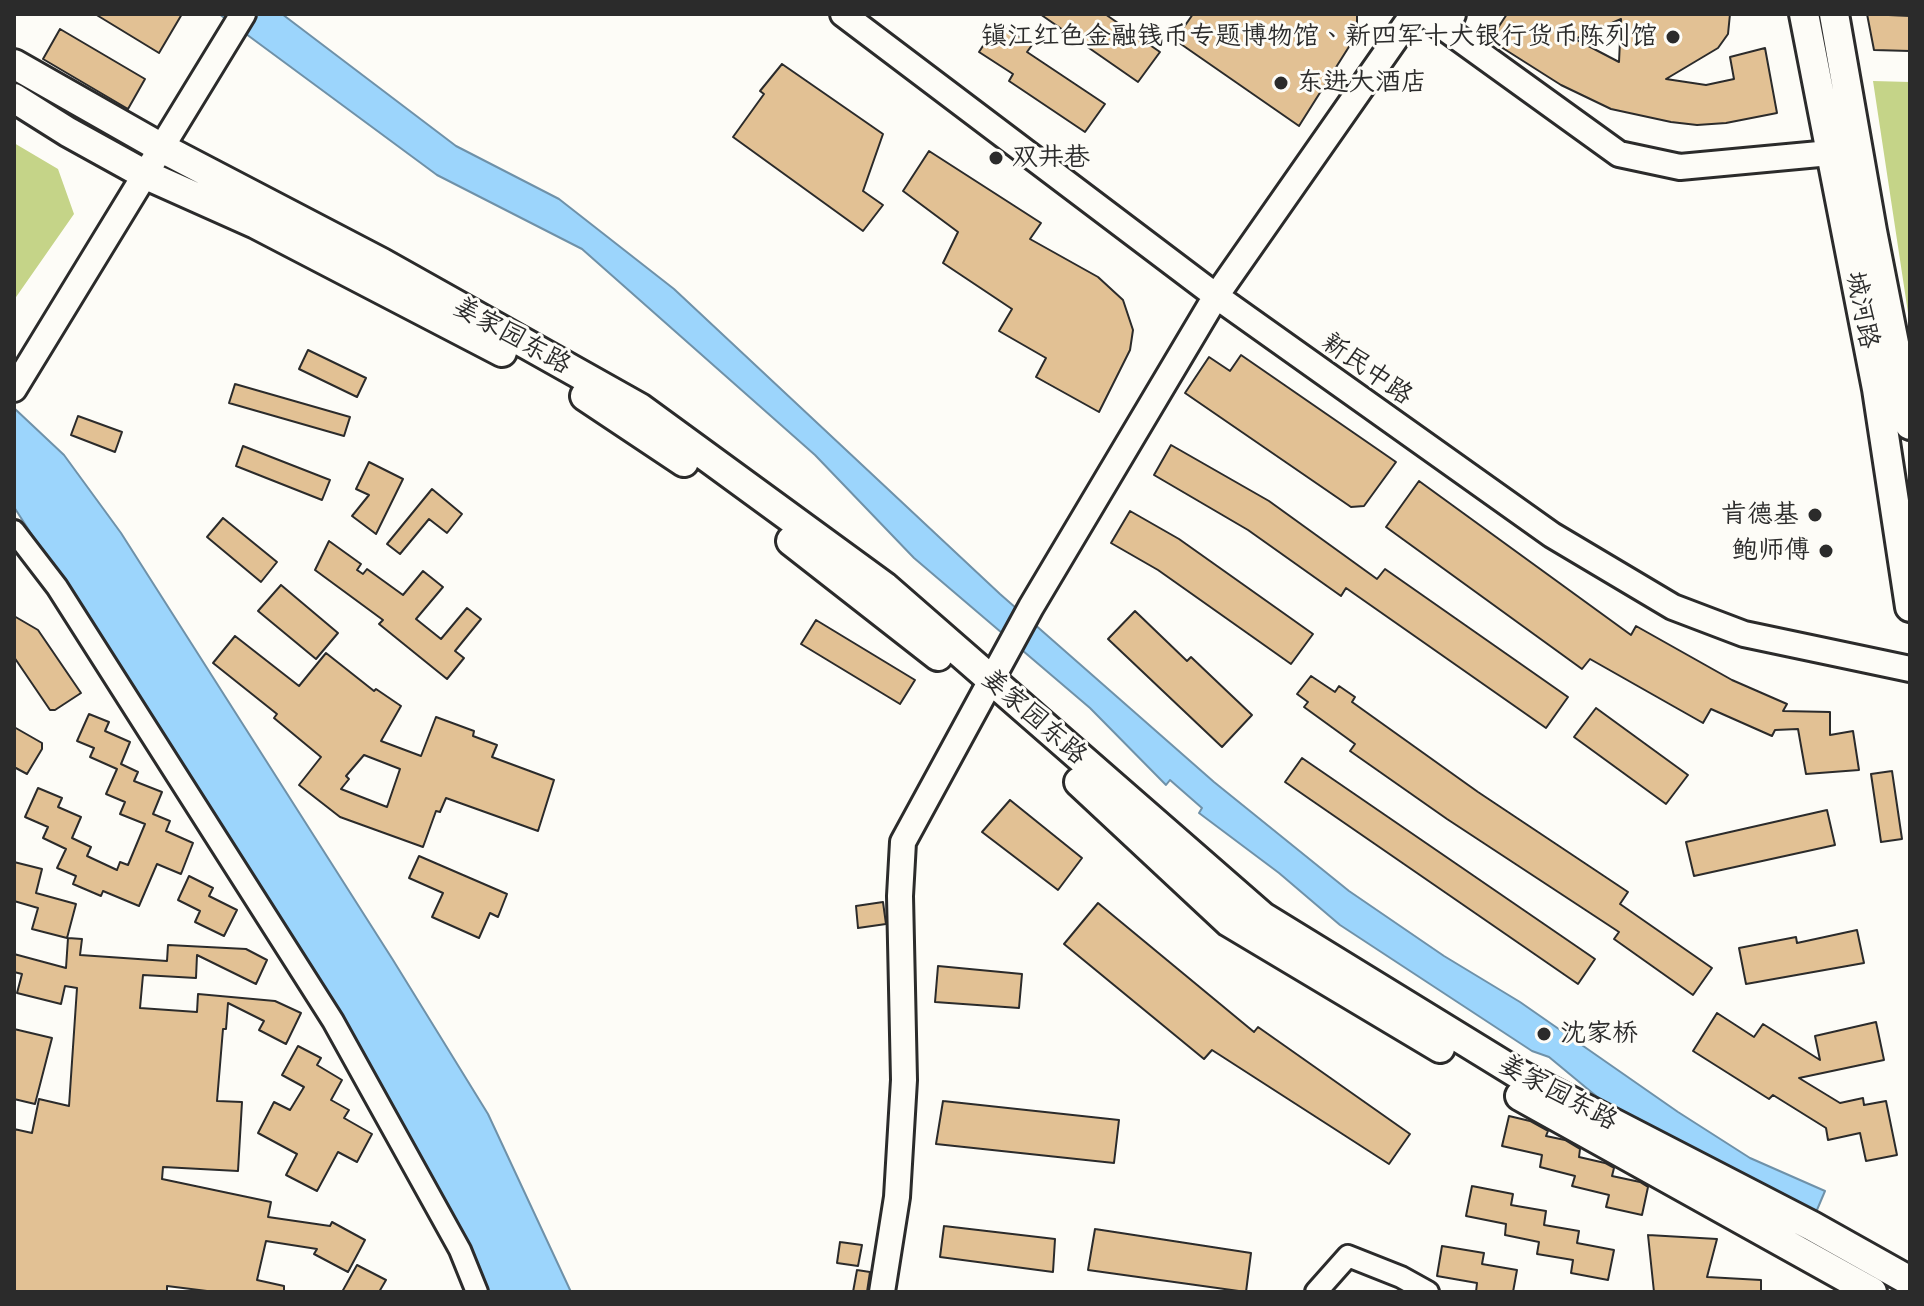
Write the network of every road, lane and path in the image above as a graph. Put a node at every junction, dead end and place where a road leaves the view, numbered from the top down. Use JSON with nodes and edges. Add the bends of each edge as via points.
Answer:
{"nodes":[{"id":1,"x":243,"y":14,"type":"edge"},
{"id":2,"x":843,"y":14,"type":"edge"},
{"id":3,"x":1804,"y":14,"type":"edge"},
{"id":4,"x":1834,"y":14,"type":"edge"},
{"id":5,"x":1432,"y":16,"type":"edge"},
{"id":6,"x":14,"y":64,"type":"edge"},
{"id":7,"x":14,"y":98,"type":"edge"},
{"id":8,"x":160,"y":147,"type":"junction"},
{"id":9,"x":1830,"y":153,"type":"junction"},
{"id":10,"x":144,"y":174,"type":"junction"},
{"id":11,"x":1216,"y":296,"type":"junction"},
{"id":12,"x":15,"y":388,"type":"edge"},
{"id":13,"x":1910,"y":425,"type":"edge"},
{"id":14,"x":14,"y":531,"type":"edge"},
{"id":15,"x":1910,"y":607,"type":"edge"},
{"id":16,"x":1910,"y":669,"type":"edge"},
{"id":17,"x":987,"y":686,"type":"junction"},
{"id":18,"x":1910,"y":1281,"type":"edge"},
{"id":19,"x":477,"y":1292,"type":"edge"},
{"id":20,"x":882,"y":1292,"type":"edge"},
{"id":21,"x":1316,"y":1292,"type":"edge"},
{"id":22,"x":1428,"y":1292,"type":"edge"},
{"id":23,"x":1872,"y":1292,"type":"edge"}],
"edges":[{"from":1,"to":8,"type":"street"},
{"from":2,"to":11,"type":"street","name":"新民中路"},
{"from":3,"to":9,"type":"main road","name":"城河路"},
{"from":4,"to":13,"type":"main road","name":"城河路"},
{"from":5,"to":9,"type":"street","via":[[1619,154],[1680,167]]},
{"from":5,"to":11,"type":"street"},
{"from":6,"to":8,"type":"main road","name":"姜家园东路"},
{"from":7,"to":10,"type":"main road","name":"姜家园东路"},
{"from":8,"to":10,"type":"street"},
{"from":8,"to":17,"type":"main road","name":"姜家园东路","via":[[382,263],[640,408],[885,587]]},
{"from":9,"to":15,"type":"main road","name":"城河路","via":[[1877,389]]},
{"from":10,"to":12,"type":"street"},
{"from":10,"to":17,"type":"main road","name":"姜家园东路","via":[[256,224],[588,398],[743,501]]},
{"from":11,"to":16,"type":"street","name":"新民中路","via":[[1552,535],[1673,607],[1744,634]]},
{"from":11,"to":17,"type":"street"},
{"from":14,"to":19,"type":"street","via":[[57,587],[333,1021],[460,1250]]},
{"from":17,"to":18,"type":"main road","name":"姜家园东路","via":[[1263,917],[1520,1075]]},
{"from":17,"to":20,"type":"street","via":[[903,842],[904,1080],[897,1197]]},
{"from":17,"to":23,"type":"main road","name":"姜家园东路","via":[[1229,922],[1513,1092]]},
{"from":21,"to":22,"type":"street","via":[[1348,1256]]}]}
